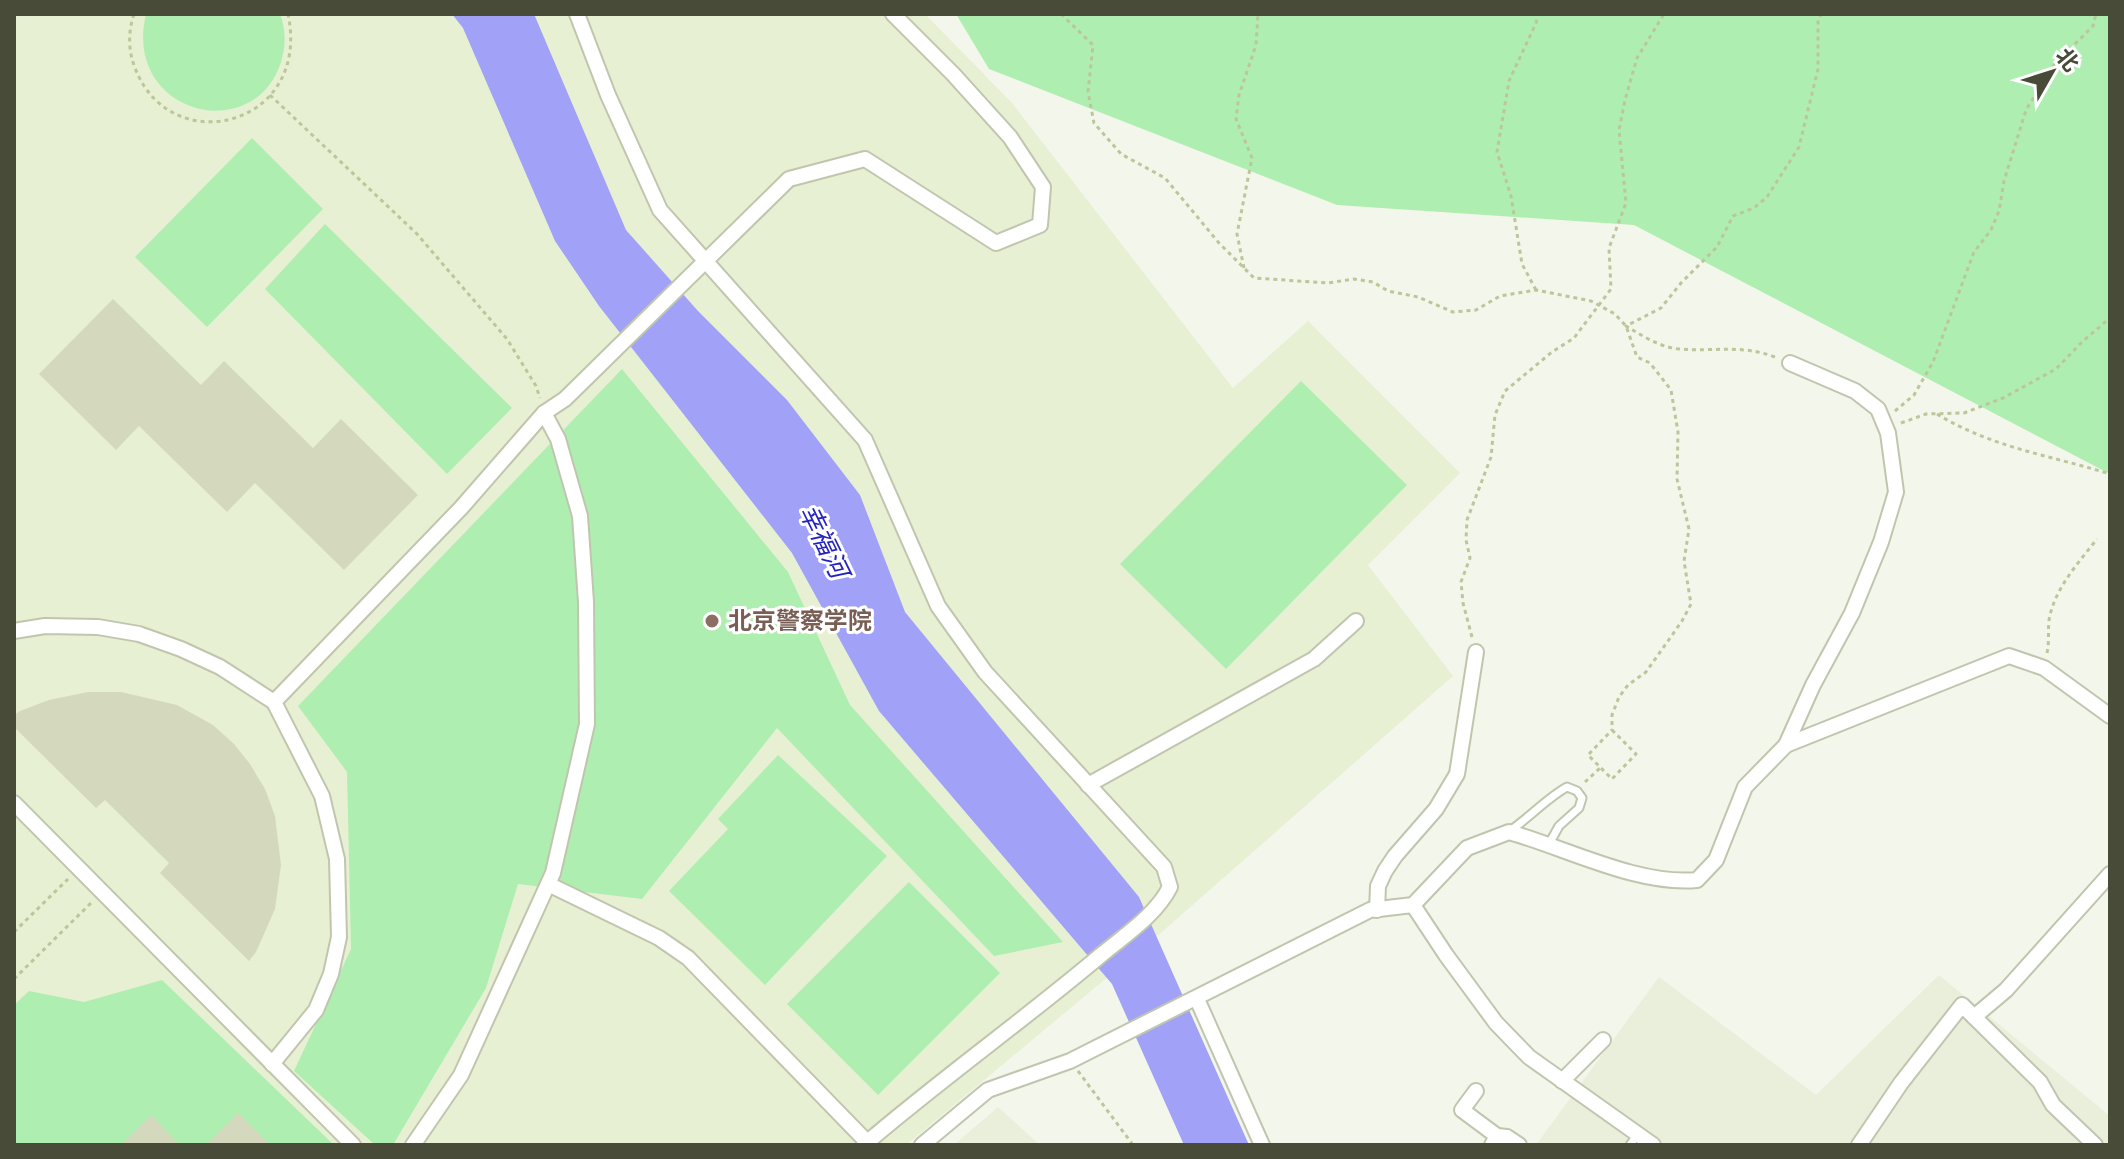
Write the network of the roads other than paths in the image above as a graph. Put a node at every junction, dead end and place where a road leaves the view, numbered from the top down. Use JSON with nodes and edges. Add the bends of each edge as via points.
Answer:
{"nodes":[{"id":1,"x":577,"y":14,"type":"edge"},
{"id":2,"x":893,"y":14,"type":"edge"},
{"id":3,"x":705,"y":260,"type":"junction"},
{"id":4,"x":1790,"y":363,"type":"road end"},
{"id":5,"x":544,"y":413,"type":"junction"},
{"id":6,"x":1356,"y":621,"type":"dead end"},
{"id":7,"x":14,"y":631,"type":"edge"},
{"id":8,"x":1476,"y":652,"type":"road end"},
{"id":9,"x":274,"y":702,"type":"junction"},
{"id":10,"x":2110,"y":716,"type":"edge"},
{"id":11,"x":1786,"y":745,"type":"junction"},
{"id":12,"x":1088,"y":785,"type":"junction"},
{"id":13,"x":14,"y":803,"type":"edge"},
{"id":14,"x":1509,"y":832,"type":"junction"},
{"id":15,"x":1549,"y":844,"type":"junction"},
{"id":16,"x":2110,"y":874,"type":"edge"},
{"id":17,"x":548,"y":884,"type":"junction"},
{"id":18,"x":1413,"y":905,"type":"junction"},
{"id":19,"x":1377,"y":910,"type":"junction"},
{"id":20,"x":1194,"y":1000,"type":"junction"},
{"id":21,"x":1974,"y":1017,"type":"junction"},
{"id":22,"x":1603,"y":1040,"type":"dead end"},
{"id":23,"x":272,"y":1064,"type":"junction"},
{"id":24,"x":1562,"y":1081,"type":"junction"},
{"id":25,"x":1476,"y":1091,"type":"dead end"},
{"id":26,"x":1634,"y":1140,"type":"edge"},
{"id":27,"x":1494,"y":1141,"type":"edge"},
{"id":28,"x":931,"y":1142,"type":"edge"},
{"id":29,"x":865,"y":1144,"type":"edge"},
{"id":30,"x":353,"y":1145,"type":"edge"},
{"id":31,"x":413,"y":1145,"type":"edge"},
{"id":32,"x":1262,"y":1145,"type":"edge"},
{"id":33,"x":1519,"y":1145,"type":"edge"},
{"id":34,"x":1653,"y":1145,"type":"edge"},
{"id":35,"x":1859,"y":1145,"type":"edge"},
{"id":36,"x":2095,"y":1145,"type":"edge"}],
"edges":[{"from":1,"to":3,"type":"street","via":[[660,210]]},
{"from":2,"to":3,"type":"street","via":[[1010,137],[1043,187],[1040,225],[996,243],[865,159],[789,179]]},
{"from":3,"to":5,"type":"street","via":[[565,399]]},
{"from":3,"to":12,"type":"street","via":[[865,440],[938,606],[985,672]]},
{"from":4,"to":11,"type":"street","via":[[1855,391],[1878,409],[1888,433],[1896,492],[1852,613]]},
{"from":5,"to":9,"type":"street","via":[[461,508]]},
{"from":5,"to":17,"type":"street","via":[[558,439],[580,516],[586,602],[587,724]]},
{"from":6,"to":12,"type":"street","via":[[1314,659]]},
{"from":7,"to":9,"type":"street","via":[[98,627],[139,634],[220,667]]},
{"from":8,"to":19,"type":"street","via":[[1457,774],[1385,871]]},
{"from":9,"to":23,"type":"street","via":[[322,796],[337,859],[339,937],[316,1010]]},
{"from":10,"to":11,"type":"street","via":[[2044,668],[2009,656]]},
{"from":11,"to":15,"type":"street","via":[[1745,787],[1716,860],[1697,880],[1675,882]]},
{"from":12,"to":29,"type":"street","via":[[1164,867],[1170,887],[1165,897],[1081,972]]},
{"from":13,"to":23,"type":"street"},
{"from":14,"to":15,"type":"street"},
{"from":14,"to":15,"type":"lane","via":[[1557,792],[1567,787],[1577,791],[1582,798],[1579,808]]},
{"from":14,"to":18,"type":"street","via":[[1467,848]]},
{"from":16,"to":21,"type":"street","via":[[2006,990]]},
{"from":17,"to":29,"type":"street","via":[[659,938],[688,958]]},
{"from":17,"to":31,"type":"street","via":[[461,1075]]},
{"from":18,"to":19,"type":"street"},
{"from":18,"to":24,"type":"street","via":[[1496,1023]]},
{"from":19,"to":20,"type":"street"},
{"from":20,"to":28,"type":"street","via":[[1070,1061],[988,1090]]},
{"from":20,"to":32,"type":"street"},
{"from":21,"to":35,"type":"street","via":[[1962,1005]]},
{"from":21,"to":36,"type":"street"},
{"from":22,"to":24,"type":"street"},
{"from":23,"to":30,"type":"street"},
{"from":24,"to":26,"type":"street"},
{"from":25,"to":27,"type":"street","via":[[1462,1110]]},
{"from":26,"to":34,"type":"street"},
{"from":27,"to":33,"type":"street","via":[[1507,1137]]}]}
